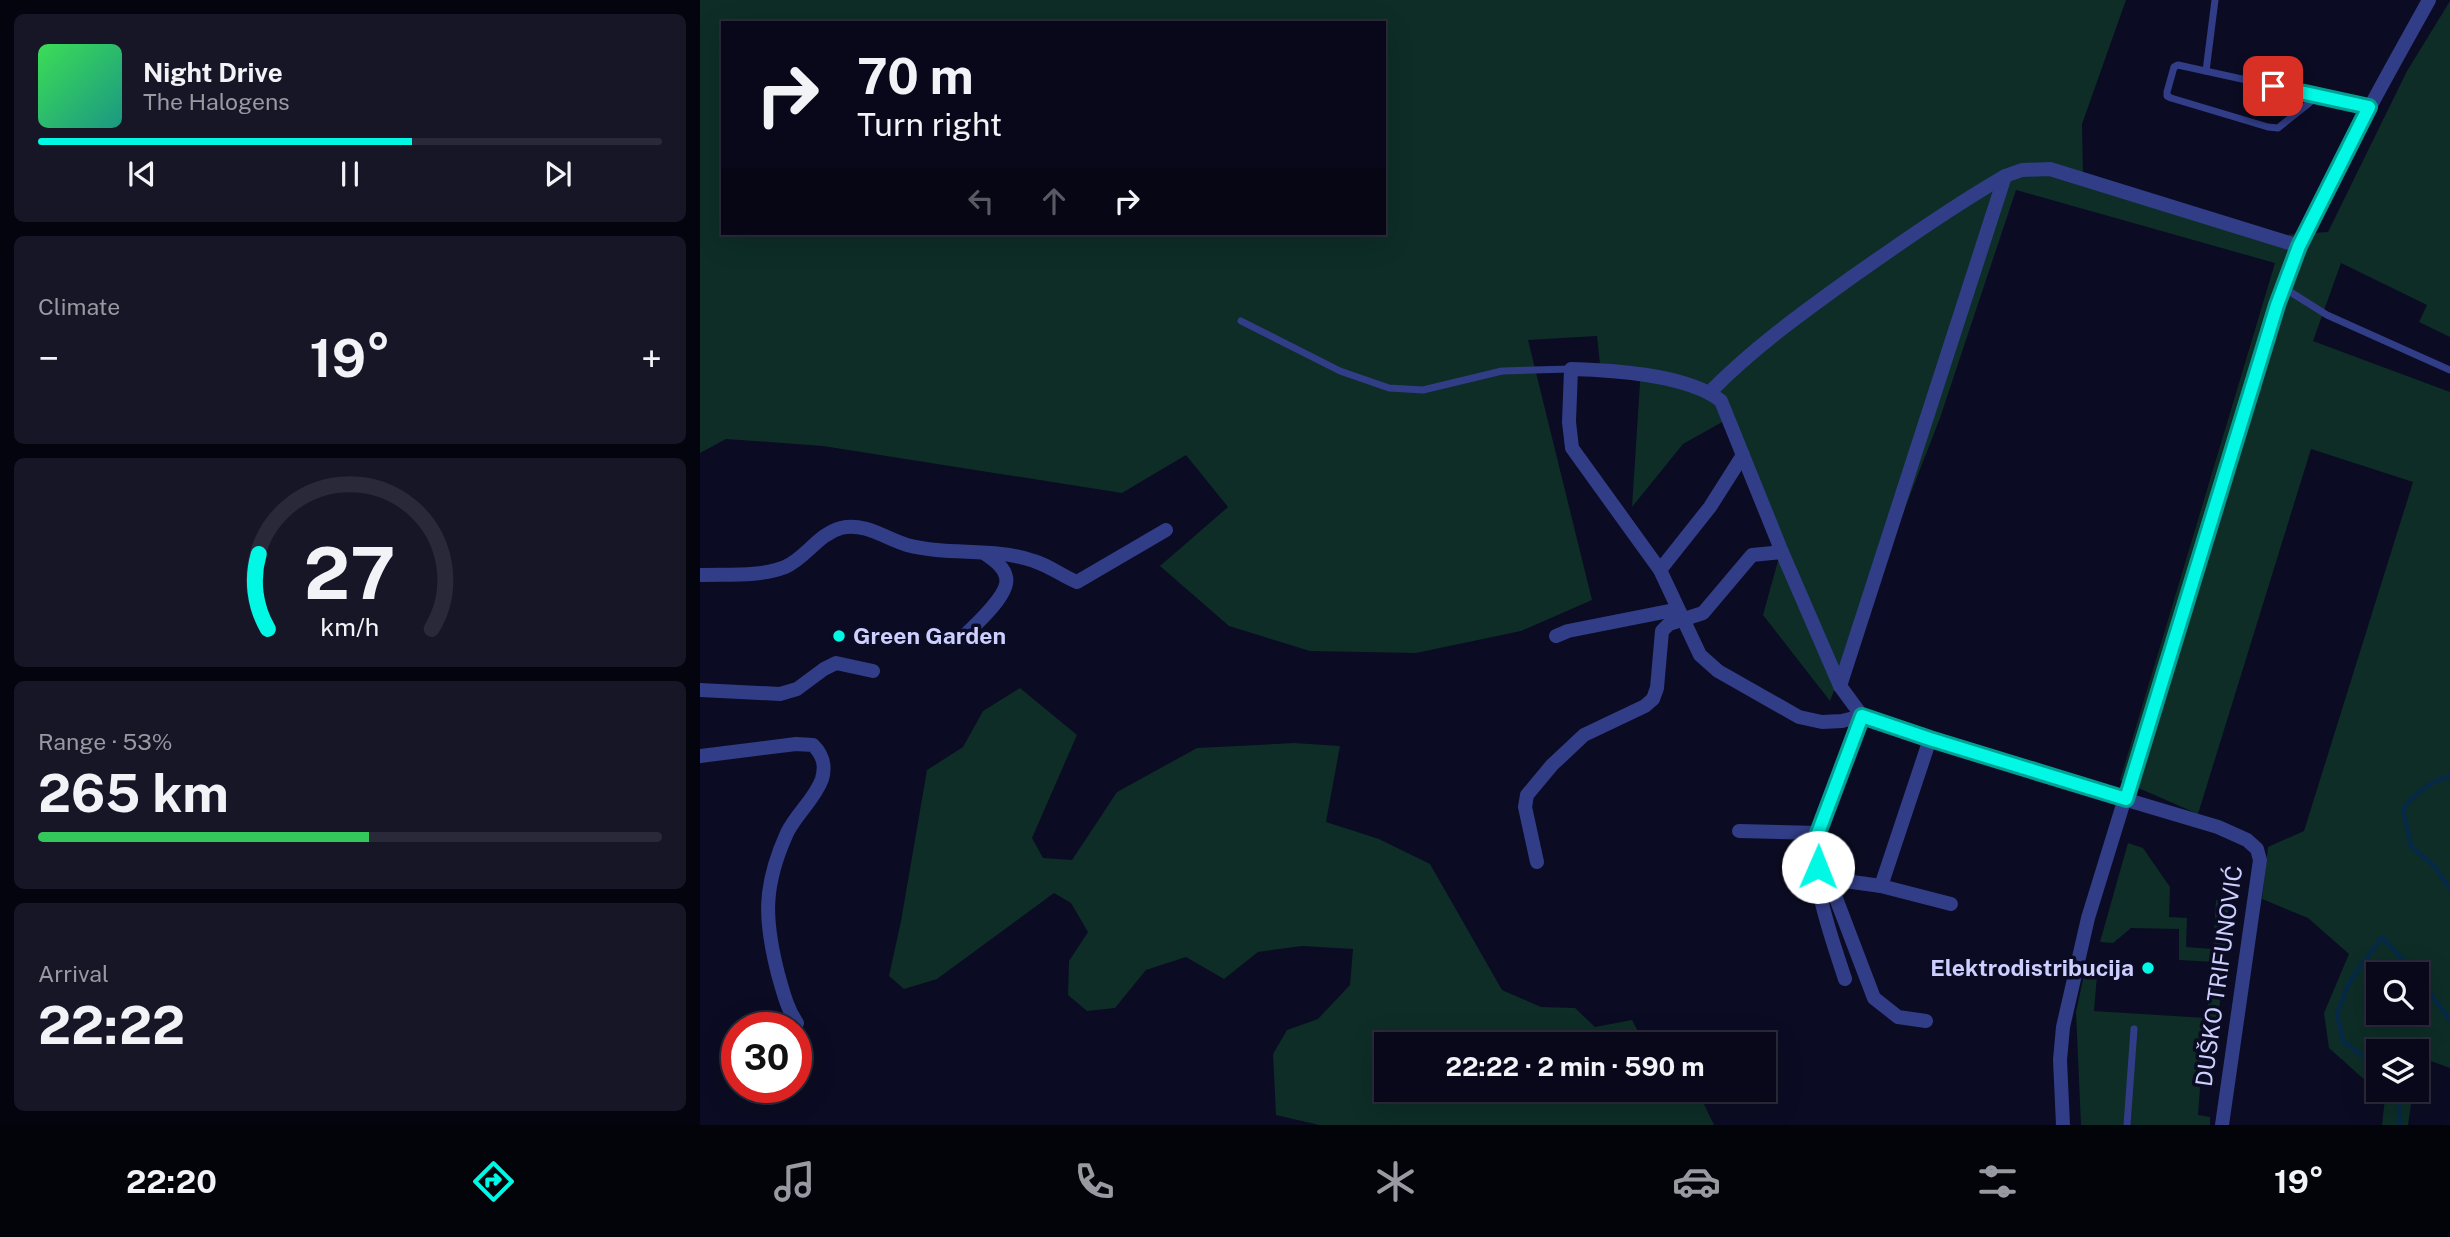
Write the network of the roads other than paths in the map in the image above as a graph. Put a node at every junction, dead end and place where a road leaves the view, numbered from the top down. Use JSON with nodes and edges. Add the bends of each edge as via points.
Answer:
{"nodes":[{"id":1,"x":2215,"y":0,"type":"edge"},
{"id":2,"x":2429,"y":0,"type":"edge"},
{"id":3,"x":2206,"y":71,"type":"junction"},
{"id":4,"x":2318,"y":96,"type":"junction"},
{"id":5,"x":2369,"y":107,"type":"junction"},
{"id":6,"x":2005,"y":176,"type":"junction"},
{"id":7,"x":2299,"y":246,"type":"junction"},
{"id":8,"x":2283,"y":288,"type":"junction"},
{"id":9,"x":1241,"y":321,"type":"dead end"},
{"id":10,"x":1571,"y":369,"type":"junction"},
{"id":11,"x":2450,"y":370,"type":"edge"},
{"id":12,"x":1710,"y":393,"type":"junction"},
{"id":13,"x":1743,"y":455,"type":"junction"},
{"id":14,"x":1166,"y":530,"type":"dead end"},
{"id":15,"x":982,"y":552,"type":"junction"},
{"id":16,"x":1782,"y":552,"type":"junction"},
{"id":17,"x":1660,"y":570,"type":"junction"},
{"id":18,"x":700,"y":575,"type":"edge"},
{"id":19,"x":1684,"y":618,"type":"junction"},
{"id":20,"x":1556,"y":636,"type":"dead end"},
{"id":21,"x":962,"y":638,"type":"dead end"},
{"id":22,"x":873,"y":671,"type":"dead end"},
{"id":23,"x":1840,"y":686,"type":"junction"},
{"id":24,"x":700,"y":690,"type":"edge"},
{"id":25,"x":1862,"y":716,"type":"junction"},
{"id":26,"x":1930,"y":739,"type":"junction"},
{"id":27,"x":700,"y":756,"type":"edge"},
{"id":28,"x":2126,"y":799,"type":"junction"},
{"id":29,"x":1739,"y":831,"type":"dead end"},
{"id":30,"x":1817,"y":841,"type":"junction"},
{"id":31,"x":1536,"y":862,"type":"dead end"},
{"id":32,"x":1830,"y":879,"type":"junction"},
{"id":33,"x":1881,"y":886,"type":"junction"},
{"id":34,"x":1951,"y":904,"type":"dead end"},
{"id":35,"x":1845,"y":979,"type":"dead end"},
{"id":36,"x":790,"y":1012,"type":"edge"},
{"id":37,"x":1926,"y":1021,"type":"dead end"},
{"id":38,"x":2134,"y":1029,"type":"dead end"},
{"id":39,"x":2063,"y":1125,"type":"edge"},
{"id":40,"x":2127,"y":1125,"type":"edge"},
{"id":41,"x":2222,"y":1125,"type":"edge"}],
"edges":[{"from":1,"to":3,"type":"lane"},
{"from":2,"to":5,"type":"street"},
{"from":3,"to":4,"type":"lane"},
{"from":3,"to":4,"type":"lane","via":[[2174,67],[2167,96],[2278,128]]},
{"from":4,"to":5,"type":"lane"},
{"from":5,"to":7,"type":"street"},
{"from":6,"to":7,"type":"street","via":[[2050,169]]},
{"from":6,"to":12,"type":"street","via":[[1787,323]]},
{"from":6,"to":23,"type":"street"},
{"from":7,"to":8,"type":"street"},
{"from":8,"to":11,"type":"lane","via":[[2327,315]]},
{"from":8,"to":28,"type":"street"},
{"from":9,"to":10,"type":"lane","via":[[1340,371],[1389,388],[1423,390],[1502,371]]},
{"from":10,"to":12,"type":"street","via":[[1623,371]]},
{"from":10,"to":17,"type":"street","via":[[1572,447]]},
{"from":12,"to":13,"type":"street","via":[[1721,401]]},
{"from":13,"to":16,"type":"street"},
{"from":13,"to":17,"type":"street","via":[[1710,507]]},
{"from":14,"to":15,"type":"street","via":[[1077,582],[1033,560]]},
{"from":15,"to":18,"type":"street","via":[[907,545],[867,528],[843,527],[786,567]]},
{"from":15,"to":21,"type":"street","via":[[999,565],[1007,584]]},
{"from":16,"to":19,"type":"street","via":[[1752,555],[1703,613]]},
{"from":16,"to":23,"type":"street"},
{"from":17,"to":19,"type":"street"},
{"from":19,"to":20,"type":"street","via":[[1669,611]]},
{"from":19,"to":25,"type":"street","via":[[1700,655],[1718,671],[1799,717],[1822,722]]},
{"from":19,"to":31,"type":"street","via":[[1662,631],[1653,699],[1584,735],[1527,794],[1525,807]]},
{"from":22,"to":24,"type":"street","via":[[836,663],[797,689],[780,694]]},
{"from":23,"to":25,"type":"street"},
{"from":25,"to":26,"type":"street"},
{"from":25,"to":30,"type":"street"},
{"from":26,"to":28,"type":"street"},
{"from":26,"to":33,"type":"street"},
{"from":27,"to":36,"type":"street","via":[[796,744],[813,745],[822,753],[821,779],[788,832],[766,904],[771,948]]},
{"from":28,"to":39,"type":"street","via":[[2068,996],[2060,1060]]},
{"from":28,"to":41,"type":"street","name":"DUŠKO TRIFUNOVIĆ","via":[[2218,827],[2257,849],[2260,860]]},
{"from":29,"to":30,"type":"street"},
{"from":30,"to":32,"type":"street"},
{"from":30,"to":35,"type":"street","via":[[1821,907]]},
{"from":32,"to":33,"type":"street"},
{"from":32,"to":37,"type":"street","via":[[1874,998],[1898,1017]]},
{"from":33,"to":34,"type":"street"},
{"from":38,"to":40,"type":"lane"}]}
